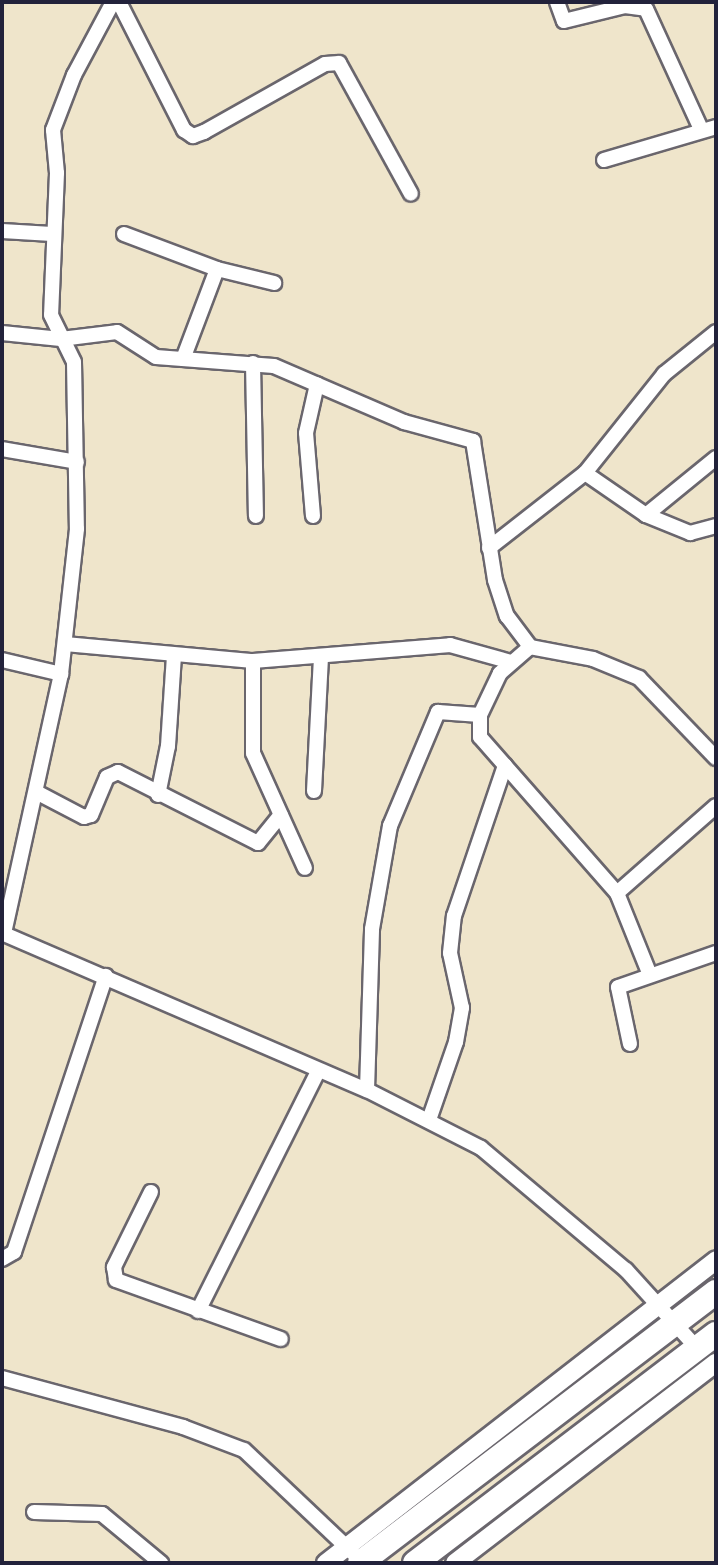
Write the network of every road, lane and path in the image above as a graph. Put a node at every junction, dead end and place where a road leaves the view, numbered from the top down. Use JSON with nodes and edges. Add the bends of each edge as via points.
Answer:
{"nodes":[{"id":1,"x":116,"y":2,"type":"edge"},
{"id":2,"x":557,"y":2,"type":"edge"},
{"id":3,"x":709,"y":128,"type":"edge"},
{"id":4,"x":604,"y":160,"type":"dead end"},
{"id":5,"x":411,"y":194,"type":"dead end"},
{"id":6,"x":2,"y":231,"type":"edge"},
{"id":7,"x":52,"y":234,"type":"junction"},
{"id":8,"x":124,"y":234,"type":"dead end"},
{"id":9,"x":217,"y":269,"type":"junction"},
{"id":10,"x":274,"y":283,"type":"dead end"},
{"id":11,"x":716,"y":332,"type":"edge"},
{"id":12,"x":2,"y":333,"type":"edge"},
{"id":13,"x":61,"y":339,"type":"junction"},
{"id":14,"x":183,"y":359,"type":"junction"},
{"id":15,"x":253,"y":363,"type":"junction"},
{"id":16,"x":317,"y":384,"type":"junction"},
{"id":17,"x":2,"y":449,"type":"edge"},
{"id":18,"x":77,"y":462,"type":"junction"},
{"id":19,"x":715,"y":464,"type":"edge"},
{"id":20,"x":585,"y":473,"type":"junction"},
{"id":21,"x":646,"y":515,"type":"junction"},
{"id":22,"x":256,"y":516,"type":"dead end"},
{"id":23,"x":313,"y":516,"type":"dead end"},
{"id":24,"x":716,"y":526,"type":"edge"},
{"id":25,"x":489,"y":548,"type":"junction"},
{"id":26,"x":65,"y":644,"type":"junction"},
{"id":27,"x":530,"y":647,"type":"junction"},
{"id":28,"x":174,"y":655,"type":"junction"},
{"id":29,"x":321,"y":658,"type":"junction"},
{"id":30,"x":2,"y":660,"type":"edge"},
{"id":31,"x":253,"y":661,"type":"junction"},
{"id":32,"x":511,"y":662,"type":"junction"},
{"id":33,"x":61,"y":674,"type":"junction"},
{"id":34,"x":480,"y":715,"type":"junction"},
{"id":35,"x":716,"y":758,"type":"edge"},
{"id":36,"x":505,"y":765,"type":"junction"},
{"id":37,"x":314,"y":791,"type":"dead end"},
{"id":38,"x":38,"y":793,"type":"junction"},
{"id":39,"x":158,"y":795,"type":"junction"},
{"id":40,"x":716,"y":806,"type":"edge"},
{"id":41,"x":281,"y":815,"type":"junction"},
{"id":42,"x":305,"y":868,"type":"dead end"},
{"id":43,"x":617,"y":893,"type":"junction"},
{"id":44,"x":3,"y":934,"type":"edge"},
{"id":45,"x":716,"y":953,"type":"edge"},
{"id":46,"x":650,"y":975,"type":"junction"},
{"id":47,"x":106,"y":976,"type":"junction"},
{"id":48,"x":630,"y":1044,"type":"dead end"},
{"id":49,"x":318,"y":1071,"type":"junction"},
{"id":50,"x":367,"y":1090,"type":"junction"},
{"id":51,"x":429,"y":1120,"type":"junction"},
{"id":52,"x":151,"y":1192,"type":"dead end"},
{"id":53,"x":2,"y":1259,"type":"edge"},
{"id":54,"x":716,"y":1260,"type":"edge"},
{"id":55,"x":716,"y":1292,"type":"edge"},
{"id":56,"x":198,"y":1311,"type":"junction"},
{"id":57,"x":668,"y":1312,"type":"junction"},
{"id":58,"x":281,"y":1339,"type":"dead end"},
{"id":59,"x":710,"y":1348,"type":"edge"},
{"id":60,"x":2,"y":1378,"type":"edge"},
{"id":61,"x":34,"y":1512,"type":"dead end"},
{"id":62,"x":355,"y":1556,"type":"edge"},
{"id":63,"x":155,"y":1561,"type":"edge"},
{"id":64,"x":326,"y":1563,"type":"edge"},
{"id":65,"x":415,"y":1563,"type":"edge"},
{"id":66,"x":455,"y":1563,"type":"edge"}],
"edges":[{"from":1,"to":5,"type":"street","via":[[184,130],[193,136],[325,64],[339,63]]},
{"from":1,"to":7,"type":"street","via":[[54,120]]},
{"from":2,"to":3,"type":"street","via":[[564,21],[625,6],[646,9]]},
{"from":3,"to":4,"type":"street"},
{"from":6,"to":7,"type":"street"},
{"from":7,"to":13,"type":"street","via":[[51,315]]},
{"from":8,"to":9,"type":"street"},
{"from":9,"to":10,"type":"street"},
{"from":9,"to":14,"type":"street"},
{"from":11,"to":20,"type":"street","via":[[664,374]]},
{"from":12,"to":13,"type":"street"},
{"from":13,"to":14,"type":"street","via":[[117,332],[151,356]]},
{"from":13,"to":18,"type":"street","via":[[74,362]]},
{"from":14,"to":15,"type":"street"},
{"from":15,"to":16,"type":"street"},
{"from":15,"to":22,"type":"street"},
{"from":16,"to":23,"type":"street","via":[[306,433]]},
{"from":16,"to":25,"type":"street","via":[[404,422],[451,434],[477,449]]},
{"from":17,"to":18,"type":"street"},
{"from":18,"to":26,"type":"street","via":[[77,529]]},
{"from":19,"to":21,"type":"street"},
{"from":20,"to":21,"type":"street"},
{"from":20,"to":25,"type":"street"},
{"from":21,"to":24,"type":"street","via":[[680,531]]},
{"from":25,"to":27,"type":"street","via":[[507,616]]},
{"from":26,"to":28,"type":"street"},
{"from":26,"to":33,"type":"street"},
{"from":27,"to":32,"type":"street"},
{"from":27,"to":35,"type":"street","via":[[593,659],[639,678]]},
{"from":28,"to":31,"type":"street"},
{"from":28,"to":39,"type":"street","via":[[168,746]]},
{"from":29,"to":31,"type":"street"},
{"from":29,"to":32,"type":"street","via":[[437,644]]},
{"from":29,"to":37,"type":"street"},
{"from":30,"to":33,"type":"street"},
{"from":31,"to":41,"type":"street","via":[[253,753]]},
{"from":32,"to":34,"type":"street"},
{"from":33,"to":38,"type":"street"},
{"from":34,"to":36,"type":"street","via":[[480,737]]},
{"from":34,"to":50,"type":"street","via":[[438,712],[390,826],[372,929]]},
{"from":36,"to":43,"type":"street"},
{"from":36,"to":51,"type":"street","via":[[454,916],[450,953],[460,994],[460,1023]]},
{"from":38,"to":39,"type":"street","via":[[84,817],[91,815],[112,772]]},
{"from":38,"to":44,"type":"street"},
{"from":39,"to":41,"type":"street","via":[[258,843]]},
{"from":40,"to":43,"type":"street"},
{"from":41,"to":42,"type":"street"},
{"from":43,"to":46,"type":"street"},
{"from":44,"to":47,"type":"street"},
{"from":45,"to":46,"type":"street"},
{"from":46,"to":48,"type":"street","via":[[622,984],[616,993]]},
{"from":47,"to":49,"type":"street"},
{"from":47,"to":53,"type":"street","via":[[14,1252]]},
{"from":49,"to":50,"type":"street"},
{"from":49,"to":56,"type":"street"},
{"from":50,"to":51,"type":"street"},
{"from":51,"to":57,"type":"street","via":[[503,1165]]},
{"from":52,"to":56,"type":"street","via":[[113,1274],[123,1285]]},
{"from":54,"to":57,"type":"street"},
{"from":55,"to":57,"type":"highway"},
{"from":56,"to":58,"type":"street"},
{"from":57,"to":59,"type":"street"},
{"from":57,"to":62,"type":"highway"},
{"from":59,"to":65,"type":"highway"},
{"from":59,"to":66,"type":"street"},
{"from":60,"to":62,"type":"street","via":[[183,1427],[244,1450]]},
{"from":61,"to":63,"type":"street","via":[[102,1514]]},
{"from":62,"to":64,"type":"street"}]}
